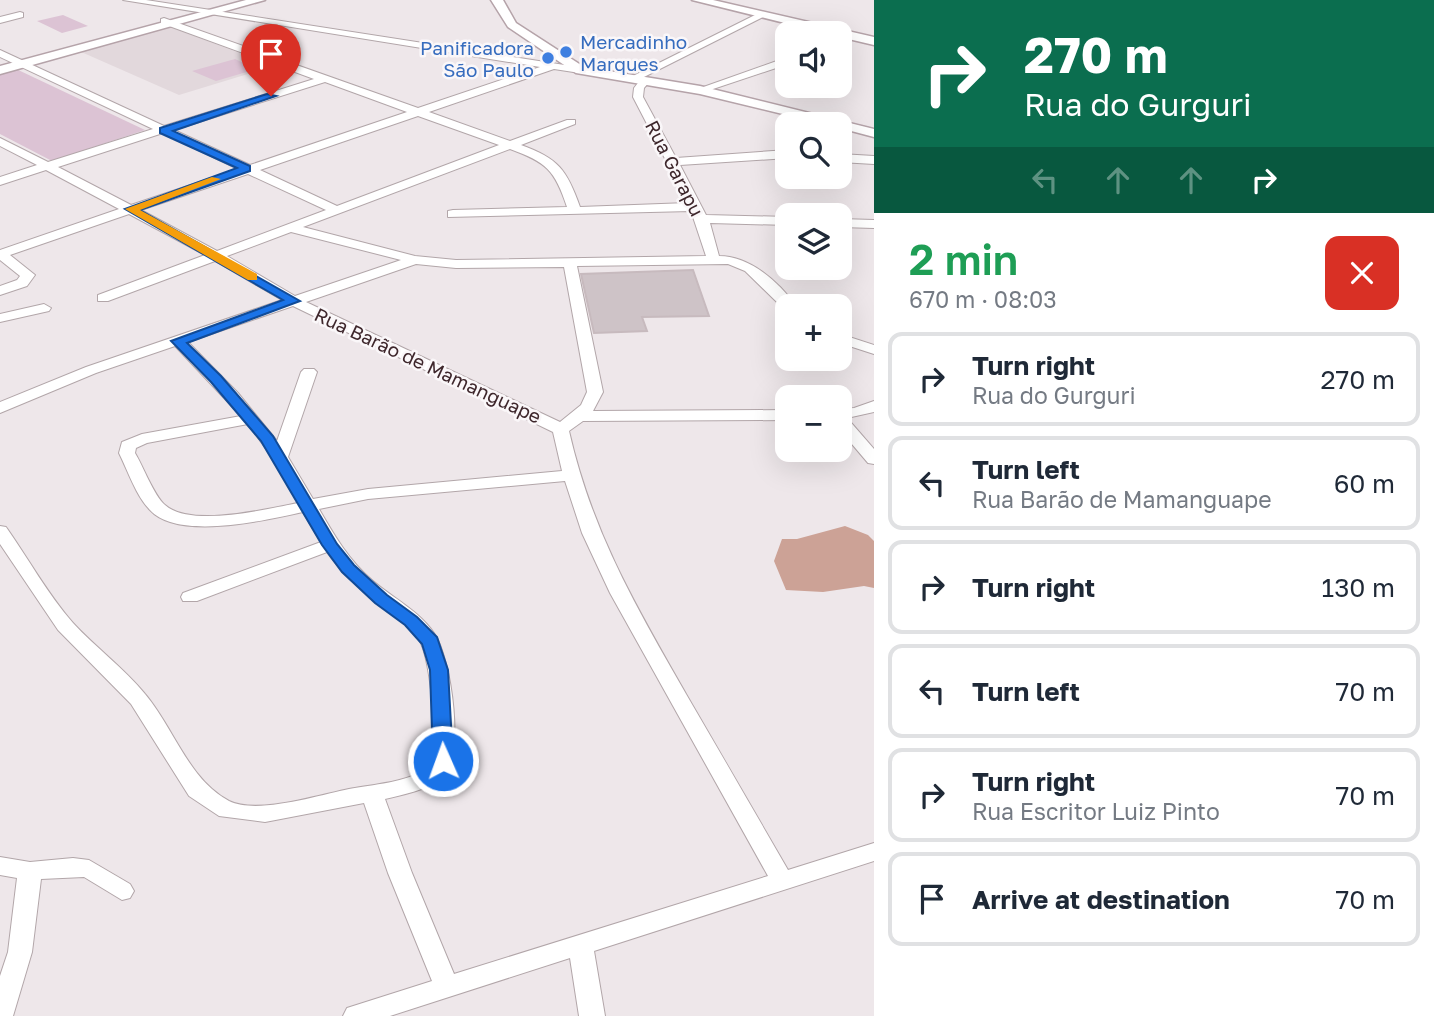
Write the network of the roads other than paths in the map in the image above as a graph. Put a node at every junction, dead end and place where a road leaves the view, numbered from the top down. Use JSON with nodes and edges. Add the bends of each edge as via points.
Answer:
{"nodes":[{"id":1,"x":128,"y":0,"type":"edge"},
{"id":2,"x":242,"y":0,"type":"edge"},
{"id":3,"x":259,"y":0,"type":"edge"},
{"id":4,"x":497,"y":0,"type":"edge"},
{"id":5,"x":698,"y":0,"type":"edge"},
{"id":6,"x":203,"y":12,"type":"junction"},
{"id":7,"x":20,"y":15,"type":"dead end"},
{"id":8,"x":762,"y":15,"type":"junction"},
{"id":9,"x":0,"y":20,"type":"edge"},
{"id":10,"x":168,"y":22,"type":"junction"},
{"id":11,"x":873,"y":41,"type":"edge"},
{"id":12,"x":0,"y":53,"type":"edge"},
{"id":13,"x":19,"y":62,"type":"junction"},
{"id":14,"x":775,"y":64,"type":"edge"},
{"id":15,"x":553,"y":65,"type":"junction"},
{"id":16,"x":0,"y":67,"type":"edge"},
{"id":17,"x":580,"y":70,"type":"junction"},
{"id":18,"x":324,"y":79,"type":"junction"},
{"id":19,"x":639,"y":80,"type":"junction"},
{"id":20,"x":700,"y":90,"type":"junction"},
{"id":21,"x":415,"y":111,"type":"junction"},
{"id":22,"x":791,"y":112,"type":"edge"},
{"id":23,"x":571,"y":122,"type":"dead end"},
{"id":24,"x":852,"y":127,"type":"edge"},
{"id":25,"x":164,"y":130,"type":"junction"},
{"id":26,"x":874,"y":133,"type":"edge"},
{"id":27,"x":0,"y":141,"type":"edge"},
{"id":28,"x":511,"y":145,"type":"junction"},
{"id":29,"x":775,"y":154,"type":"edge"},
{"id":30,"x":852,"y":159,"type":"edge"},
{"id":31,"x":874,"y":160,"type":"edge"},
{"id":32,"x":672,"y":162,"type":"junction"},
{"id":33,"x":48,"y":166,"type":"junction"},
{"id":34,"x":246,"y":168,"type":"junction"},
{"id":35,"x":0,"y":181,"type":"edge"},
{"id":36,"x":130,"y":209,"type":"junction"},
{"id":37,"x":337,"y":210,"type":"junction"},
{"id":38,"x":575,"y":211,"type":"junction"},
{"id":39,"x":699,"y":213,"type":"junction"},
{"id":40,"x":453,"y":214,"type":"dead end"},
{"id":41,"x":775,"y":221,"type":"edge"},
{"id":42,"x":852,"y":223,"type":"edge"},
{"id":43,"x":874,"y":223,"type":"edge"},
{"id":44,"x":291,"y":228,"type":"junction"},
{"id":45,"x":0,"y":254,"type":"edge"},
{"id":46,"x":217,"y":256,"type":"junction"},
{"id":47,"x":713,"y":259,"type":"junction"},
{"id":48,"x":415,"y":260,"type":"junction"},
{"id":49,"x":570,"y":264,"type":"junction"},
{"id":50,"x":0,"y":291,"type":"edge"},
{"id":51,"x":777,"y":294,"type":"edge"},
{"id":52,"x":103,"y":298,"type":"dead end"},
{"id":53,"x":293,"y":301,"type":"junction"},
{"id":54,"x":44,"y":308,"type":"dead end"},
{"id":55,"x":0,"y":317,"type":"edge"},
{"id":56,"x":178,"y":341,"type":"junction"},
{"id":57,"x":852,"y":342,"type":"edge"},
{"id":58,"x":874,"y":350,"type":"edge"},
{"id":59,"x":309,"y":372,"type":"dead end"},
{"id":60,"x":874,"y":406,"type":"edge"},
{"id":61,"x":0,"y":408,"type":"edge"},
{"id":62,"x":852,"y":413,"type":"edge"},
{"id":63,"x":775,"y":415,"type":"edge"},
{"id":64,"x":580,"y":416,"type":"junction"},
{"id":65,"x":251,"y":419,"type":"junction"},
{"id":66,"x":561,"y":429,"type":"junction"},
{"id":67,"x":852,"y":434,"type":"edge"},
{"id":68,"x":280,"y":457,"type":"junction"},
{"id":69,"x":874,"y":459,"type":"edge"},
{"id":70,"x":570,"y":475,"type":"junction"},
{"id":71,"x":309,"y":506,"type":"junction"},
{"id":72,"x":0,"y":531,"type":"edge"},
{"id":73,"x":330,"y":545,"type":"junction"},
{"id":74,"x":190,"y":597,"type":"dead end"},
{"id":75,"x":372,"y":794,"type":"junction"},
{"id":76,"x":874,"y":852,"type":"edge"},
{"id":77,"x":0,"y":866,"type":"edge"},
{"id":78,"x":30,"y":871,"type":"junction"},
{"id":79,"x":783,"y":883,"type":"junction"},
{"id":80,"x":122,"y":891,"type":"dead end"},
{"id":81,"x":581,"y":947,"type":"junction"},
{"id":82,"x":447,"y":988,"type":"junction"},
{"id":83,"x":0,"y":1016,"type":"edge"},
{"id":84,"x":356,"y":1016,"type":"edge"},
{"id":85,"x":592,"y":1016,"type":"edge"}],
"edges":[{"from":1,"to":6,"type":"street"},
{"from":2,"to":6,"type":"main road"},
{"from":3,"to":6,"type":"main road"},
{"from":4,"to":17,"type":"main road","via":[[512,25]]},
{"from":5,"to":8,"type":"main road"},
{"from":6,"to":10,"type":"main road"},
{"from":6,"to":15,"type":"street"},
{"from":7,"to":9,"type":"street"},
{"from":8,"to":11,"type":"main road"},
{"from":8,"to":19,"type":"street"},
{"from":10,"to":13,"type":"main road"},
{"from":10,"to":18,"type":"street"},
{"from":12,"to":13,"type":"street"},
{"from":13,"to":16,"type":"main road"},
{"from":13,"to":25,"type":"street"},
{"from":14,"to":20,"type":"street"},
{"from":15,"to":17,"type":"street"},
{"from":15,"to":21,"type":"street"},
{"from":17,"to":19,"type":"main road"},
{"from":18,"to":21,"type":"street"},
{"from":18,"to":25,"type":"street"},
{"from":19,"to":20,"type":"main road"},
{"from":19,"to":32,"type":"street","name":"Rua Garapu","via":[[638,97]]},
{"from":20,"to":22,"type":"main road"},
{"from":21,"to":28,"type":"street"},
{"from":21,"to":34,"type":"street"},
{"from":23,"to":28,"type":"street"},
{"from":24,"to":26,"type":"main road"},
{"from":25,"to":33,"type":"street"},
{"from":25,"to":34,"type":"street"},
{"from":27,"to":33,"type":"street","name":"Rua Barão de Mamanguape"},
{"from":28,"to":37,"type":"street"},
{"from":28,"to":38,"type":"street","via":[[555,165]]},
{"from":29,"to":32,"type":"street"},
{"from":30,"to":31,"type":"street"},
{"from":32,"to":39,"type":"street","name":"Rua Garapu"},
{"from":33,"to":35,"type":"street"},
{"from":33,"to":36,"type":"street","name":"Rua Barão de Mamanguape"},
{"from":34,"to":36,"type":"street"},
{"from":34,"to":37,"type":"street"},
{"from":36,"to":45,"type":"street"},
{"from":36,"to":46,"type":"street","name":"Rua Barão de Mamanguape"},
{"from":37,"to":44,"type":"street"},
{"from":38,"to":39,"type":"street"},
{"from":38,"to":40,"type":"street"},
{"from":39,"to":41,"type":"street"},
{"from":39,"to":47,"type":"street","name":"Rua Garapu"},
{"from":42,"to":43,"type":"street"},
{"from":44,"to":46,"type":"street"},
{"from":44,"to":48,"type":"street"},
{"from":45,"to":50,"type":"street","via":[[28,275]]},
{"from":46,"to":52,"type":"street"},
{"from":46,"to":53,"type":"street","name":"Rua Barão de Mamanguape"},
{"from":47,"to":49,"type":"street"},
{"from":47,"to":51,"type":"street","via":[[750,268]]},
{"from":48,"to":49,"type":"street"},
{"from":48,"to":53,"type":"street"},
{"from":49,"to":64,"type":"street","via":[[594,383],[594,400]]},
{"from":53,"to":56,"type":"street"},
{"from":53,"to":66,"type":"street","name":"Rua Barão de Mamanguape"},
{"from":54,"to":55,"type":"street"},
{"from":56,"to":61,"type":"street","via":[[91,370]]},
{"from":56,"to":65,"type":"street"},
{"from":57,"to":58,"type":"street"},
{"from":59,"to":68,"type":"street"},
{"from":60,"to":62,"type":"street"},
{"from":63,"to":64,"type":"street"},
{"from":64,"to":66,"type":"street"},
{"from":65,"to":68,"type":"street"},
{"from":65,"to":71,"type":"street","via":[[142,439],[128,446],[127,453],[157,508],[170,518],[238,519]]},
{"from":66,"to":70,"type":"street"},
{"from":67,"to":69,"type":"street"},
{"from":68,"to":71,"type":"street"},
{"from":70,"to":71,"type":"street","via":[[367,494]]},
{"from":70,"to":79,"type":"street","via":[[609,577]]},
{"from":71,"to":73,"type":"street"},
{"from":72,"to":75,"type":"street","via":[[52,611],[138,699],[197,790],[211,801],[227,810],[265,814]]},
{"from":73,"to":74,"type":"street"},
{"from":73,"to":75,"type":"street","via":[[363,584],[431,642],[439,670],[440,768],[424,779]]},
{"from":75,"to":82,"type":"street"},
{"from":76,"to":79,"type":"street"},
{"from":77,"to":78,"type":"street"},
{"from":78,"to":80,"type":"street","via":[[89,869]]},
{"from":78,"to":83,"type":"street","via":[[20,952]]},
{"from":79,"to":81,"type":"street"},
{"from":81,"to":82,"type":"street"},
{"from":81,"to":85,"type":"street"},
{"from":82,"to":84,"type":"street"}]}
